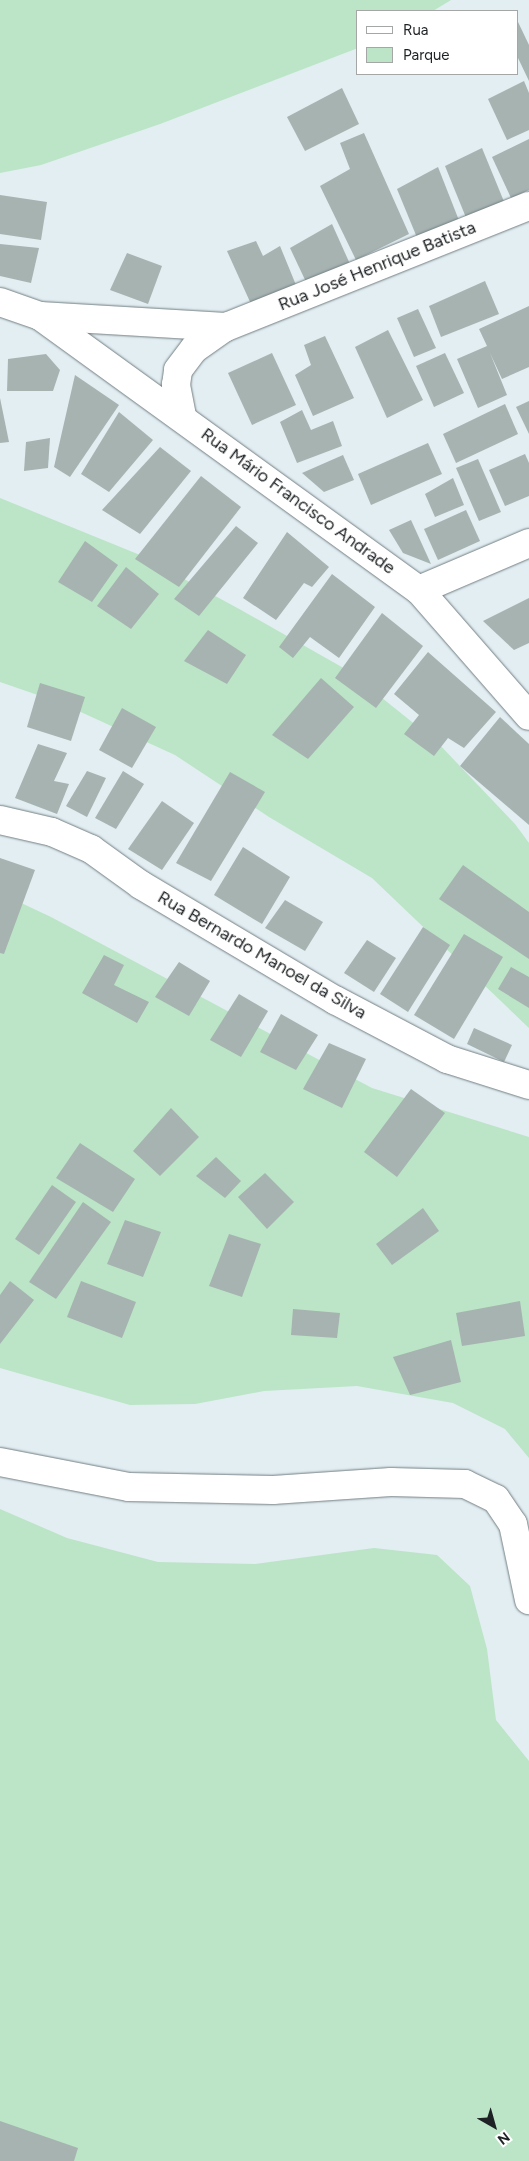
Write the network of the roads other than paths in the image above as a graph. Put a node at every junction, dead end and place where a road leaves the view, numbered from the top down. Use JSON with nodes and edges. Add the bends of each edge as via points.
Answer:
{"nodes":[{"id":1,"x":529,"y":206,"type":"edge"},
{"id":2,"x":0,"y":302,"type":"edge"},
{"id":3,"x":40,"y":316,"type":"junction"},
{"id":4,"x":226,"y":327,"type":"junction"},
{"id":5,"x":182,"y":416,"type":"junction"},
{"id":6,"x":529,"y":543,"type":"edge"},
{"id":7,"x":419,"y":590,"type":"junction"},
{"id":8,"x":529,"y":716,"type":"edge"},
{"id":9,"x":0,"y":820,"type":"edge"},
{"id":10,"x":529,"y":1085,"type":"edge"},
{"id":11,"x":0,"y":1462,"type":"edge"},
{"id":12,"x":529,"y":1600,"type":"edge"}],
"edges":[{"from":1,"to":4,"type":"street","name":"Rua José Henrique Batista"},
{"from":2,"to":3,"type":"street","name":"Rua José Henrique Batista"},
{"from":3,"to":4,"type":"street","name":"Rua José Henrique Batista"},
{"from":3,"to":5,"type":"street","name":"Rua Mário Francisco Andrade"},
{"from":4,"to":5,"type":"street","name":"Rua José Henrique Batista","via":[[194,350],[178,370],[176,385]]},
{"from":5,"to":7,"type":"street","name":"Rua Mário Francisco Andrade"},
{"from":6,"to":7,"type":"street"},
{"from":7,"to":8,"type":"street","name":"Rua Mário Francisco Andrade"},
{"from":9,"to":10,"type":"street","name":"Rua Bernardo Manoel da Silva","via":[[52,832],[91,849],[141,885],[335,1000],[447,1059]]},
{"from":11,"to":12,"type":"street","via":[[128,1487],[273,1490],[391,1482],[465,1484],[496,1499],[513,1524]]}]}
